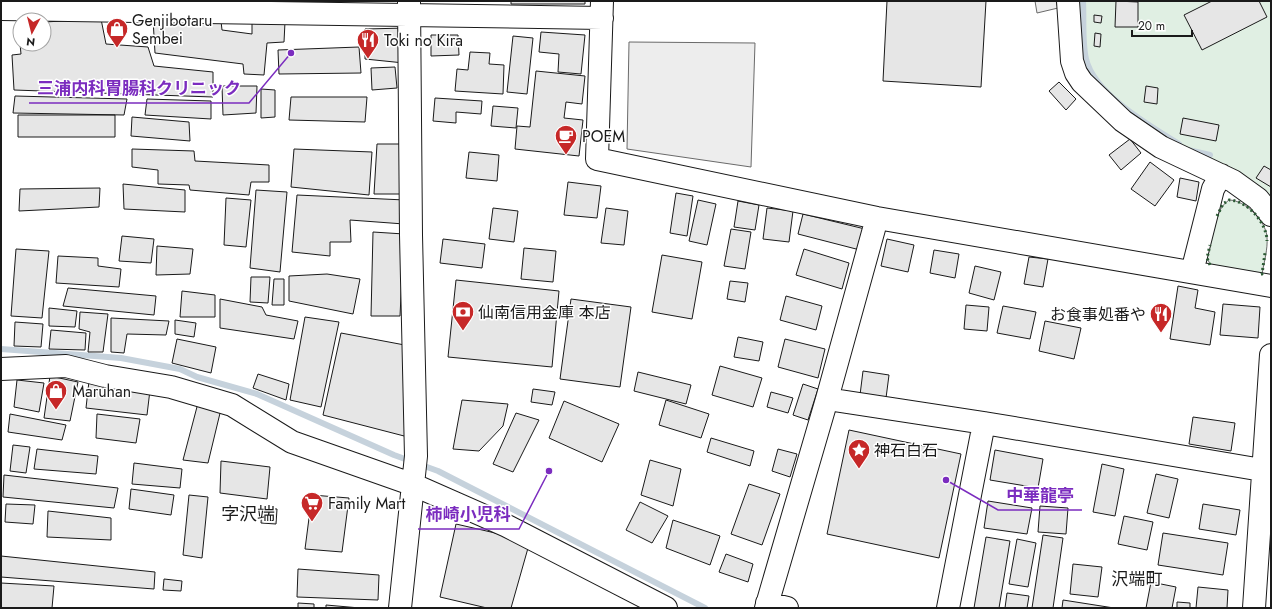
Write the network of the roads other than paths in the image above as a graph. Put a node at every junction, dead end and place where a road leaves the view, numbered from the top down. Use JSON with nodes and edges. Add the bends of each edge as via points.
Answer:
{"nodes":[{"id":1,"x":1068,"y":1,"type":"edge"},
{"id":2,"x":1,"y":9,"type":"edge"},
{"id":3,"x":409,"y":9,"type":"edge"},
{"id":4,"x":602,"y":10,"type":"edge"},
{"id":5,"x":1221,"y":175,"type":"junction"},
{"id":6,"x":1271,"y":215,"type":"edge"},
{"id":7,"x":877,"y":218,"type":"junction"},
{"id":8,"x":1192,"y":272,"type":"junction"},
{"id":9,"x":1271,"y":286,"type":"edge"},
{"id":10,"x":1271,"y":355,"type":"edge"},
{"id":11,"x":1,"y":369,"type":"edge"},
{"id":12,"x":827,"y":399,"type":"junction"},
{"id":13,"x":984,"y":423,"type":"junction"},
{"id":14,"x":1262,"y":470,"type":"junction"},
{"id":15,"x":415,"y":472,"type":"junction"},
{"id":16,"x":773,"y":606,"type":"edge"},
{"id":17,"x":400,"y":608,"type":"edge"},
{"id":18,"x":666,"y":608,"type":"edge"},
{"id":19,"x":948,"y":608,"type":"edge"},
{"id":20,"x":1254,"y":608,"type":"edge"}],
"edges":[{"from":1,"to":5,"type":"street","via":[[1072,61],[1082,82],[1123,121],[1161,147]]},
{"from":2,"to":3,"type":"street"},
{"from":3,"to":4,"type":"street"},
{"from":3,"to":15,"type":"street"},
{"from":4,"to":7,"type":"street","via":[[597,158]]},
{"from":5,"to":6,"type":"street","via":[[1258,199]]},
{"from":5,"to":8,"type":"street","via":[[1213,189]]},
{"from":7,"to":8,"type":"street"},
{"from":7,"to":12,"type":"street"},
{"from":8,"to":9,"type":"street"},
{"from":10,"to":14,"type":"street"},
{"from":11,"to":15,"type":"street","via":[[66,366],[178,390],[232,405],[292,442]]},
{"from":12,"to":13,"type":"street"},
{"from":12,"to":16,"type":"street"},
{"from":13,"to":14,"type":"street"},
{"from":13,"to":19,"type":"street"},
{"from":14,"to":20,"type":"street"},
{"from":15,"to":17,"type":"street"},
{"from":15,"to":18,"type":"street","via":[[507,526]]}]}
